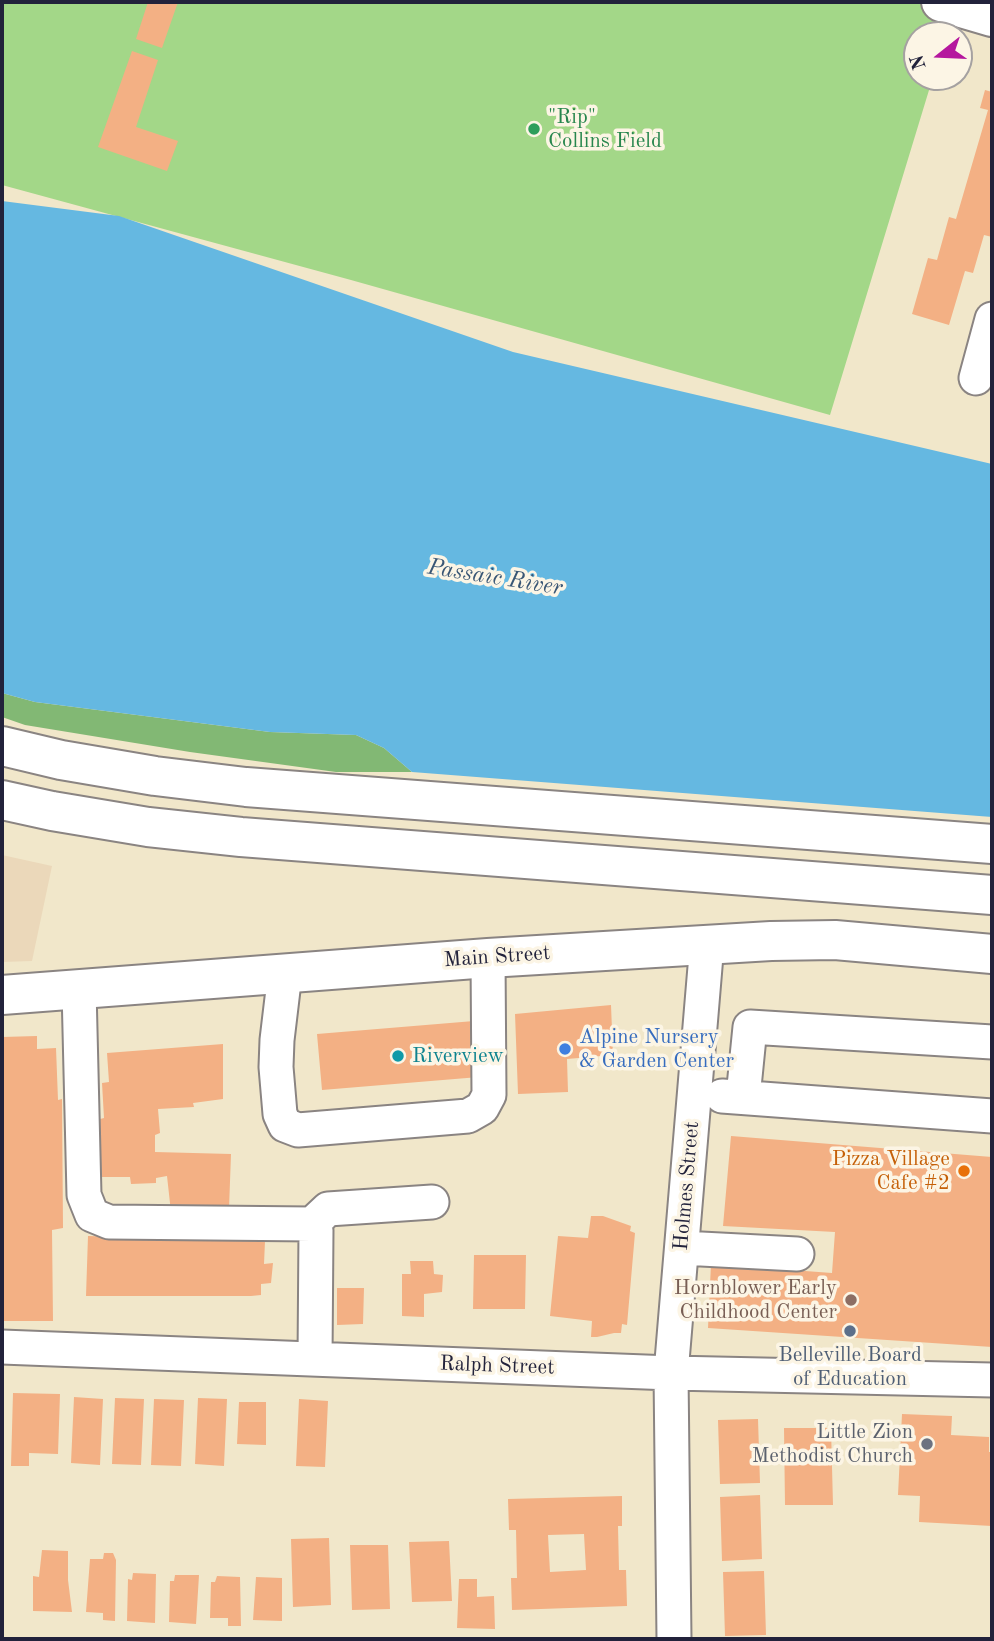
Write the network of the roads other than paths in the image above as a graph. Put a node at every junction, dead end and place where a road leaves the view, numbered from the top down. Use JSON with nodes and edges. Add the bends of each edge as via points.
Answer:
{"nodes":[{"id":1,"x":942,"y":2,"type":"edge"},
{"id":2,"x":992,"y":17,"type":"edge"},
{"id":3,"x":992,"y":319,"type":"edge"},
{"id":4,"x":976,"y":378,"type":"dead end"},
{"id":5,"x":2,"y":746,"type":"edge"},
{"id":6,"x":2,"y":800,"type":"edge"},
{"id":7,"x":992,"y":844,"type":"edge"},
{"id":8,"x":992,"y":895,"type":"edge"},
{"id":9,"x":707,"y":943,"type":"junction"},
{"id":10,"x":992,"y":954,"type":"edge"},
{"id":11,"x":488,"y":958,"type":"junction"},
{"id":12,"x":285,"y":973,"type":"junction"},
{"id":13,"x":79,"y":989,"type":"junction"},
{"id":14,"x":2,"y":995,"type":"edge"},
{"id":15,"x":992,"y":1042,"type":"edge"},
{"id":16,"x":694,"y":1094,"type":"junction"},
{"id":17,"x":743,"y":1097,"type":"junction"},
{"id":18,"x":992,"y":1116,"type":"edge"},
{"id":19,"x":432,"y":1202,"type":"dead end"},
{"id":20,"x":312,"y":1224,"type":"junction"},
{"id":21,"x":682,"y":1248,"type":"junction"},
{"id":22,"x":797,"y":1254,"type":"dead end"},
{"id":23,"x":2,"y":1347,"type":"edge"},
{"id":24,"x":315,"y":1359,"type":"junction"},
{"id":25,"x":671,"y":1373,"type":"junction"},
{"id":26,"x":992,"y":1380,"type":"edge"},
{"id":27,"x":674,"y":1639,"type":"edge"}],
"edges":[{"from":1,"to":2,"type":"main road"},
{"from":3,"to":4,"type":"street"},
{"from":5,"to":7,"type":"main road","via":[[155,776],[246,787]]},
{"from":6,"to":8,"type":"main road","via":[[148,827],[241,837]]},
{"from":9,"to":10,"type":"main road","name":"Main Street","via":[[835,940]]},
{"from":9,"to":11,"type":"main road","name":"Main Street"},
{"from":9,"to":16,"type":"street","name":"Holmes Street"},
{"from":11,"to":12,"type":"main road","name":"Main Street"},
{"from":11,"to":12,"type":"street","via":[[489,1096],[482,1108],[468,1116],[298,1130],[285,1125],[280,1114],[276,1067]]},
{"from":12,"to":13,"type":"main road","name":"Main Street"},
{"from":13,"to":14,"type":"main road","name":"Main Street"},
{"from":13,"to":20,"type":"street","via":[[84,1195],[92,1215],[109,1222]]},
{"from":15,"to":17,"type":"street","via":[[750,1027]]},
{"from":16,"to":17,"type":"street"},
{"from":16,"to":21,"type":"street","name":"Holmes Street"},
{"from":17,"to":18,"type":"street"},
{"from":19,"to":20,"type":"street","via":[[328,1209]]},
{"from":20,"to":24,"type":"street","via":[[316,1230]]},
{"from":21,"to":22,"type":"street"},
{"from":21,"to":25,"type":"street","name":"Holmes Street"},
{"from":23,"to":24,"type":"street","name":"Ralph Street"},
{"from":24,"to":25,"type":"street","name":"Ralph Street"},
{"from":25,"to":26,"type":"street","name":"Ralph Street"},
{"from":25,"to":27,"type":"street","name":"Holmes Street"}]}
